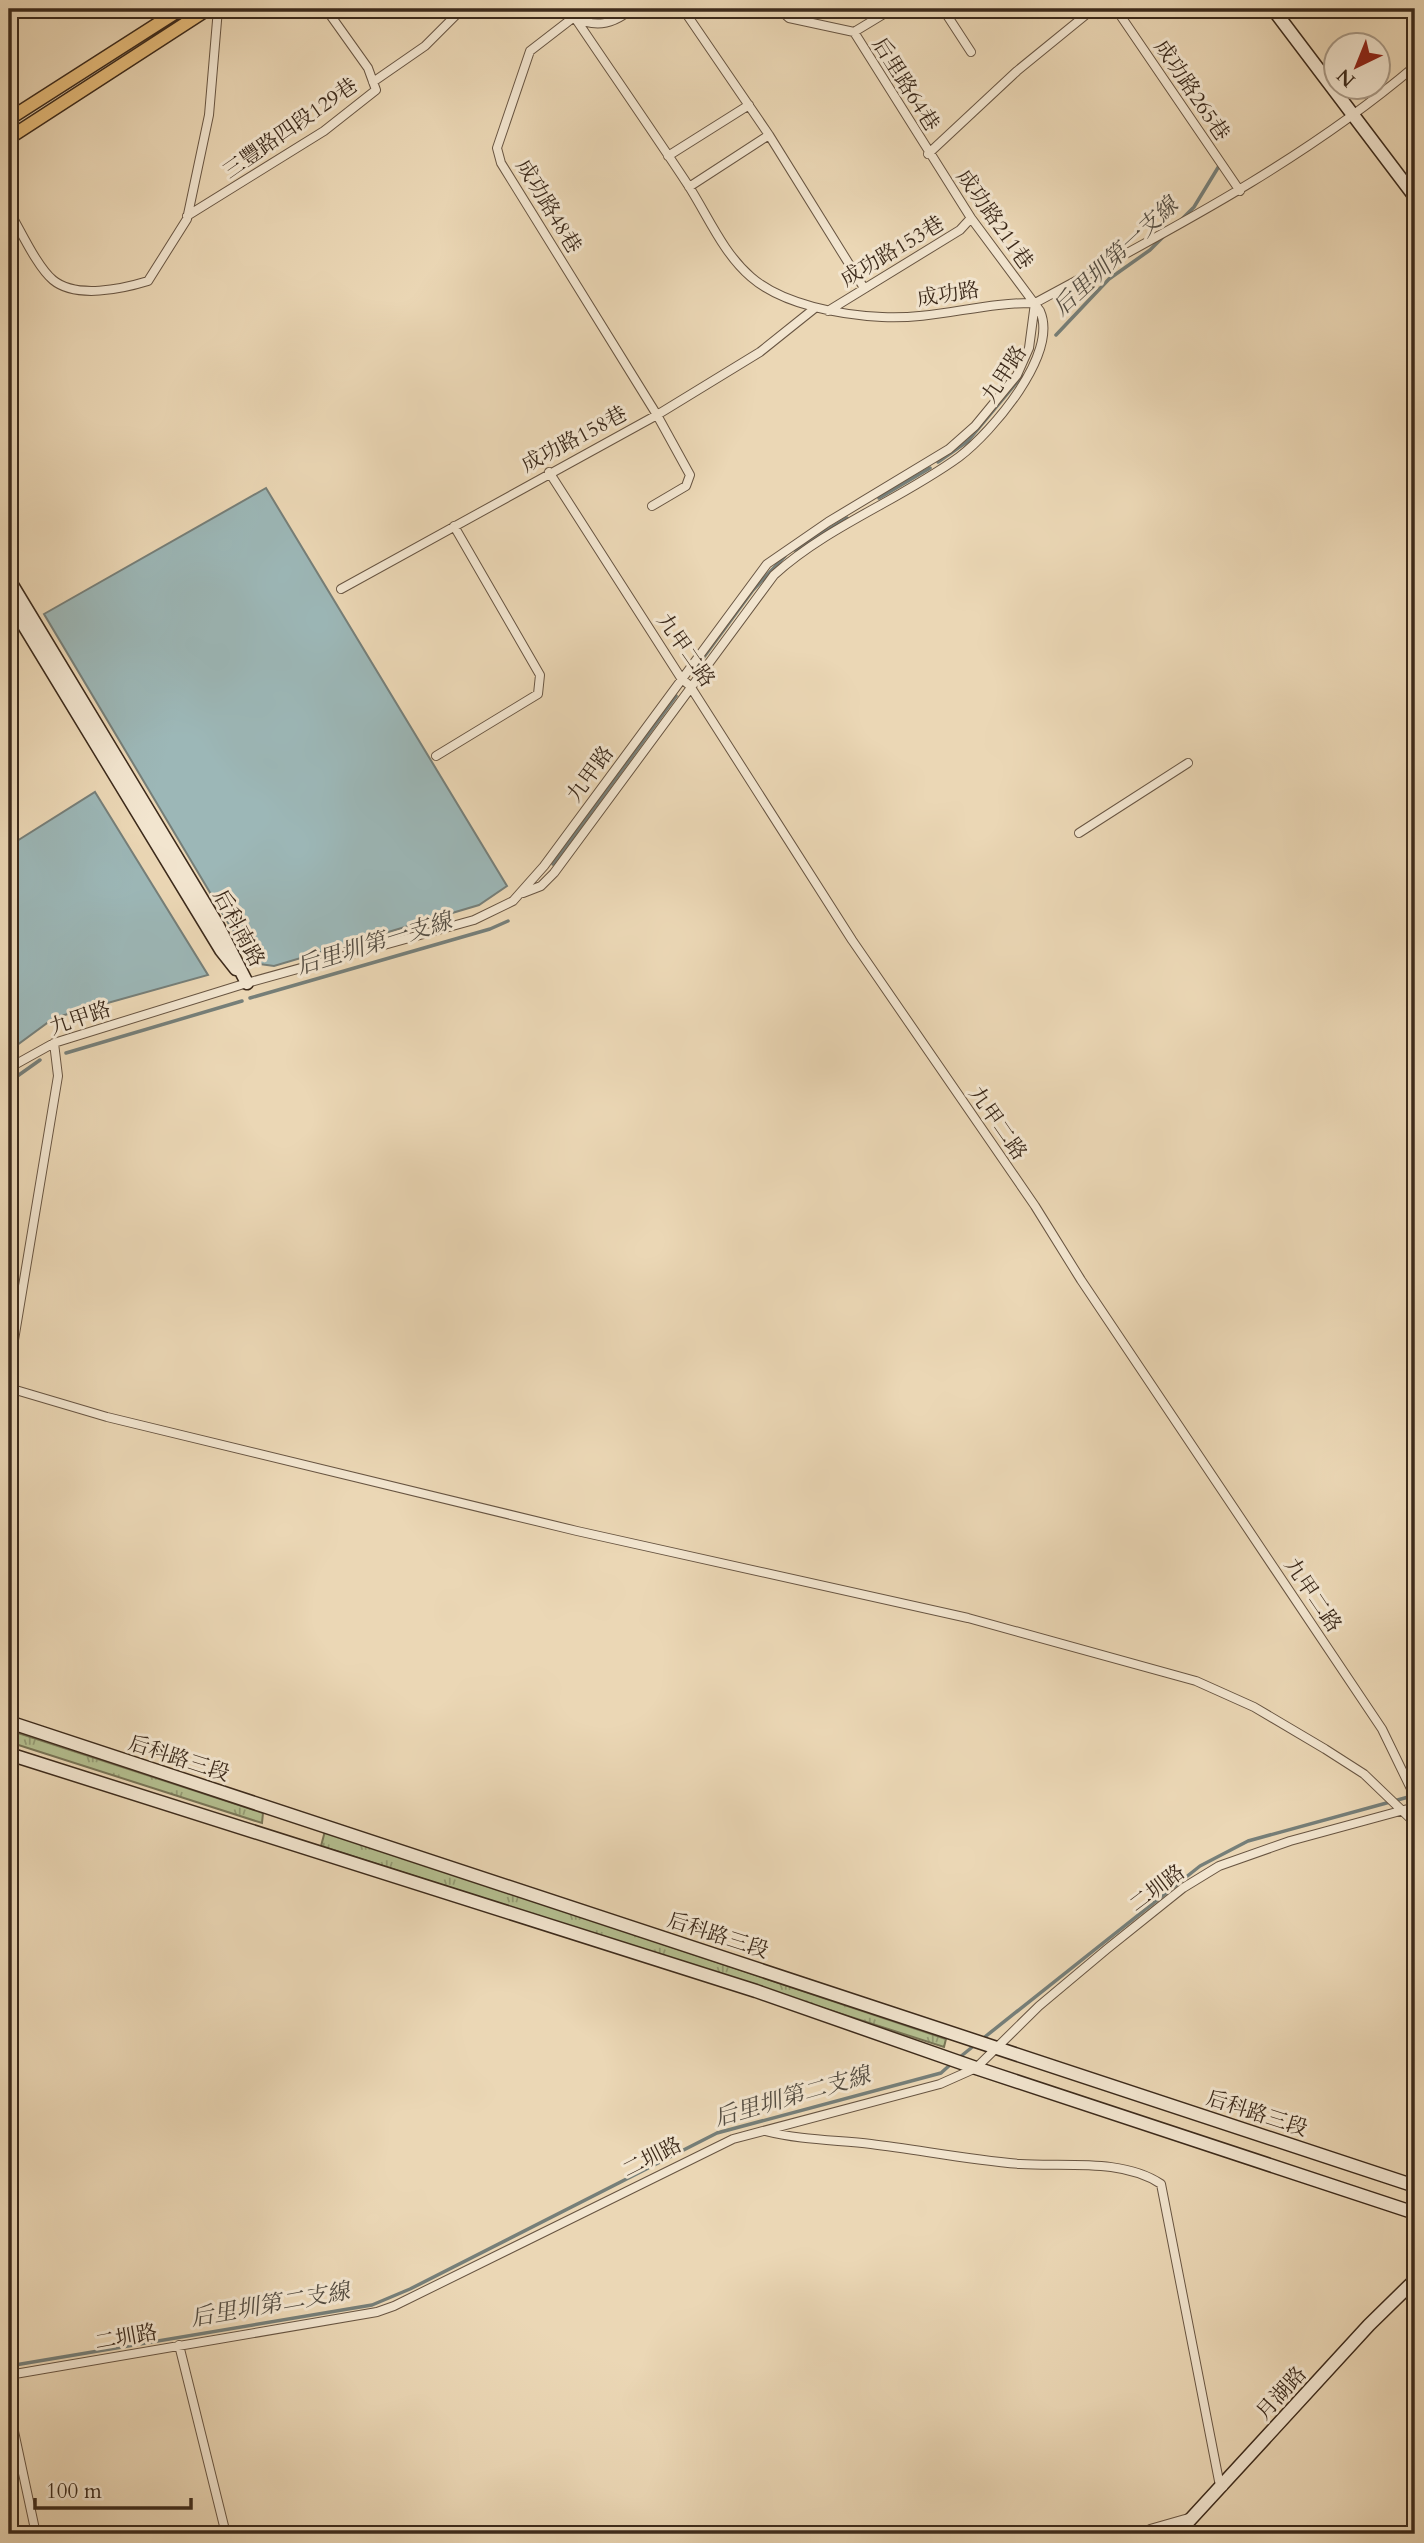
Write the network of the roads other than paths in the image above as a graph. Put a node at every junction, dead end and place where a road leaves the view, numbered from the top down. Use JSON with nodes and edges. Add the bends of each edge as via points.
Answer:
{"nodes":[{"id":1,"x":180,"y":9,"type":"edge"},
{"id":2,"x":208,"y":9,"type":"edge"},
{"id":3,"x":218,"y":9,"type":"edge"},
{"id":4,"x":326,"y":9,"type":"edge"},
{"id":5,"x":462,"y":9,"type":"edge"},
{"id":6,"x":631,"y":9,"type":"edge"},
{"id":7,"x":683,"y":9,"type":"edge"},
{"id":8,"x":779,"y":9,"type":"edge"},
{"id":9,"x":892,"y":9,"type":"edge"},
{"id":10,"x":943,"y":9,"type":"edge"},
{"id":11,"x":1093,"y":9,"type":"edge"},
{"id":12,"x":1116,"y":9,"type":"edge"},
{"id":13,"x":1273,"y":9,"type":"edge"},
{"id":14,"x":571,"y":13,"type":"edge"},
{"id":15,"x":854,"y":32,"type":"junction"},
{"id":16,"x":971,"y":52,"type":"dead end"},
{"id":17,"x":1415,"y":66,"type":"edge"},
{"id":18,"x":373,"y":82,"type":"junction"},
{"id":19,"x":750,"y":105,"type":"junction"},
{"id":20,"x":1351,"y":114,"type":"junction"},
{"id":21,"x":9,"y":119,"type":"edge"},
{"id":22,"x":769,"y":135,"type":"junction"},
{"id":23,"x":9,"y":138,"type":"edge"},
{"id":24,"x":928,"y":154,"type":"junction"},
{"id":25,"x":668,"y":156,"type":"junction"},
{"id":26,"x":689,"y":187,"type":"junction"},
{"id":27,"x":1240,"y":191,"type":"junction"},
{"id":28,"x":1415,"y":197,"type":"edge"},
{"id":29,"x":9,"y":211,"type":"edge"},
{"id":30,"x":187,"y":216,"type":"junction"},
{"id":31,"x":971,"y":218,"type":"junction"},
{"id":32,"x":864,"y":288,"type":"junction"},
{"id":33,"x":1035,"y":303,"type":"junction"},
{"id":34,"x":815,"y":308,"type":"junction"},
{"id":35,"x":828,"y":311,"type":"junction"},
{"id":36,"x":657,"y":415,"type":"junction"},
{"id":37,"x":549,"y":472,"type":"junction"},
{"id":38,"x":652,"y":506,"type":"dead end"},
{"id":39,"x":454,"y":526,"type":"junction"},
{"id":40,"x":9,"y":580,"type":"edge"},
{"id":41,"x":341,"y":589,"type":"dead end"},
{"id":42,"x":9,"y":601,"type":"edge"},
{"id":43,"x":21,"y":611,"type":"junction"},
{"id":44,"x":681,"y":678,"type":"junction"},
{"id":45,"x":690,"y":685,"type":"junction"},
{"id":46,"x":436,"y":756,"type":"dead end"},
{"id":47,"x":1188,"y":764,"type":"dead end"},
{"id":48,"x":1079,"y":833,"type":"dead end"},
{"id":49,"x":523,"y":893,"type":"junction"},
{"id":50,"x":247,"y":983,"type":"junction"},
{"id":51,"x":54,"y":1043,"type":"junction"},
{"id":52,"x":9,"y":1068,"type":"edge"},
{"id":53,"x":9,"y":1370,"type":"edge"},
{"id":54,"x":9,"y":1388,"type":"edge"},
{"id":55,"x":9,"y":1722,"type":"edge"},
{"id":56,"x":9,"y":1754,"type":"edge"},
{"id":57,"x":1415,"y":1797,"type":"edge"},
{"id":58,"x":1415,"y":1807,"type":"edge"},
{"id":59,"x":1401,"y":1809,"type":"junction"},
{"id":60,"x":1415,"y":1823,"type":"edge"},
{"id":61,"x":996,"y":2047,"type":"junction"},
{"id":62,"x":975,"y":2068,"type":"junction"},
{"id":63,"x":764,"y":2130,"type":"junction"},
{"id":64,"x":1415,"y":2186,"type":"edge"},
{"id":65,"x":1415,"y":2213,"type":"edge"},
{"id":66,"x":1415,"y":2280,"type":"edge"},
{"id":67,"x":179,"y":2345,"type":"junction"},
{"id":68,"x":9,"y":2375,"type":"edge"},
{"id":69,"x":9,"y":2408,"type":"edge"},
{"id":70,"x":1223,"y":2487,"type":"junction"},
{"id":71,"x":1194,"y":2516,"type":"junction"},
{"id":72,"x":1179,"y":2533,"type":"edge"},
{"id":73,"x":36,"y":2534,"type":"edge"},
{"id":74,"x":226,"y":2534,"type":"edge"},
{"id":75,"x":1146,"y":2534,"type":"edge"}],
"edges":[{"from":1,"to":21,"type":"main road"},
{"from":2,"to":23,"type":"main road"},
{"from":3,"to":30,"type":"street","via":[[208,126]]},
{"from":4,"to":18,"type":"street"},
{"from":5,"to":18,"type":"street","name":"三豐路四段129巷","via":[[425,46]]},
{"from":6,"to":14,"type":"street","via":[[614,20],[589,25]]},
{"from":7,"to":19,"type":"street"},
{"from":8,"to":15,"type":"street","via":[[789,18]]},
{"from":9,"to":15,"type":"street"},
{"from":10,"to":16,"type":"street"},
{"from":11,"to":24,"type":"street","via":[[1017,71]]},
{"from":12,"to":27,"type":"street","name":"成功路265巷"},
{"from":13,"to":20,"type":"street"},
{"from":14,"to":25,"type":"street","name":"成功路"},
{"from":14,"to":36,"type":"street","name":"成功路48巷","via":[[530,51],[498,148],[501,163]]},
{"from":15,"to":24,"type":"street","name":"后里路64巷"},
{"from":17,"to":20,"type":"street","name":"成功路"},
{"from":18,"to":30,"type":"street","name":"三豐路四段129巷","via":[[376,90],[324,131]]},
{"from":19,"to":22,"type":"street"},
{"from":19,"to":25,"type":"street"},
{"from":20,"to":27,"type":"street","name":"成功路"},
{"from":20,"to":28,"type":"street"},
{"from":22,"to":26,"type":"street"},
{"from":22,"to":32,"type":"street"},
{"from":24,"to":31,"type":"street","name":"成功路211巷"},
{"from":25,"to":26,"type":"street","name":"成功路"},
{"from":26,"to":34,"type":"street","name":"成功路","via":[[751,278]]},
{"from":27,"to":33,"type":"street","name":"成功路"},
{"from":29,"to":30,"type":"street","via":[[51,278],[64,287],[115,291],[148,281]]},
{"from":31,"to":32,"type":"street","name":"成功路153巷","via":[[960,230]]},
{"from":31,"to":33,"type":"street","name":"成功路211巷"},
{"from":32,"to":35,"type":"street","name":"成功路153巷"},
{"from":33,"to":35,"type":"street","name":"成功路","via":[[1002,302],[913,317]]},
{"from":33,"to":44,"type":"street","name":"九甲路","via":[[1029,348],[1017,375],[975,426],[949,449],[767,564]]},
{"from":33,"to":45,"type":"street","name":"九甲路","via":[[1044,318],[1042,350],[1027,379],[984,433],[960,456],[790,561],[759,592]]},
{"from":34,"to":35,"type":"street","name":"成功路"},
{"from":34,"to":36,"type":"street","name":"成功路158巷","via":[[760,352]]},
{"from":36,"to":37,"type":"street","name":"成功路158巷"},
{"from":36,"to":38,"type":"street","name":"成功路48巷","via":[[690,475],[686,486]]},
{"from":37,"to":39,"type":"street","name":"成功路158巷"},
{"from":37,"to":44,"type":"street","name":"九甲二路"},
{"from":39,"to":41,"type":"street","name":"成功路158巷"},
{"from":39,"to":46,"type":"street","via":[[540,675],[538,694]]},
{"from":40,"to":43,"type":"street","name":"后科南路"},
{"from":42,"to":43,"type":"street","name":"后科南路"},
{"from":43,"to":50,"type":"street","name":"后科南路","via":[[217,924]]},
{"from":44,"to":45,"type":"street","name":"九甲二路"},
{"from":44,"to":49,"type":"street","name":"九甲路"},
{"from":45,"to":49,"type":"street","name":"九甲路","via":[[554,873],[541,886]]},
{"from":45,"to":57,"type":"street","name":"九甲二路","via":[[852,940],[1035,1206],[1382,1729]]},
{"from":47,"to":48,"type":"street"},
{"from":49,"to":50,"type":"street","name":"九甲路","via":[[474,920]]},
{"from":50,"to":51,"type":"street","name":"九甲路"},
{"from":51,"to":52,"type":"street","name":"九甲路"},
{"from":51,"to":53,"type":"street","via":[[58,1076]]},
{"from":54,"to":59,"type":"street","via":[[107,1417],[577,1531],[968,1618],[1196,1681],[1254,1707],[1325,1749],[1364,1774]]},
{"from":55,"to":61,"type":"street","name":"后科路三段"},
{"from":56,"to":62,"type":"street","name":"后科路三段","via":[[756,1991]]},
{"from":58,"to":59,"type":"street","name":"二圳路"},
{"from":59,"to":60,"type":"street"},
{"from":59,"to":61,"type":"street","name":"二圳路","via":[[1219,1866],[1183,1888],[1107,1949]]},
{"from":61,"to":62,"type":"street","name":"二圳路"},
{"from":61,"to":64,"type":"street","name":"后科路三段"},
{"from":62,"to":63,"type":"street","name":"二圳路","via":[[940,2084]]},
{"from":62,"to":65,"type":"street","name":"后科路三段"},
{"from":63,"to":67,"type":"street","name":"二圳路","via":[[695,2155],[394,2306]]},
{"from":63,"to":70,"type":"street","via":[[1018,2164],[1102,2167],[1147,2175],[1161,2184]]},
{"from":66,"to":70,"type":"street","name":"月湖路"},
{"from":67,"to":68,"type":"street","name":"二圳路"},
{"from":67,"to":74,"type":"street"},
{"from":69,"to":73,"type":"street"},
{"from":70,"to":71,"type":"street","name":"月湖路"},
{"from":71,"to":72,"type":"street","name":"月湖路"},
{"from":71,"to":75,"type":"street"}]}
